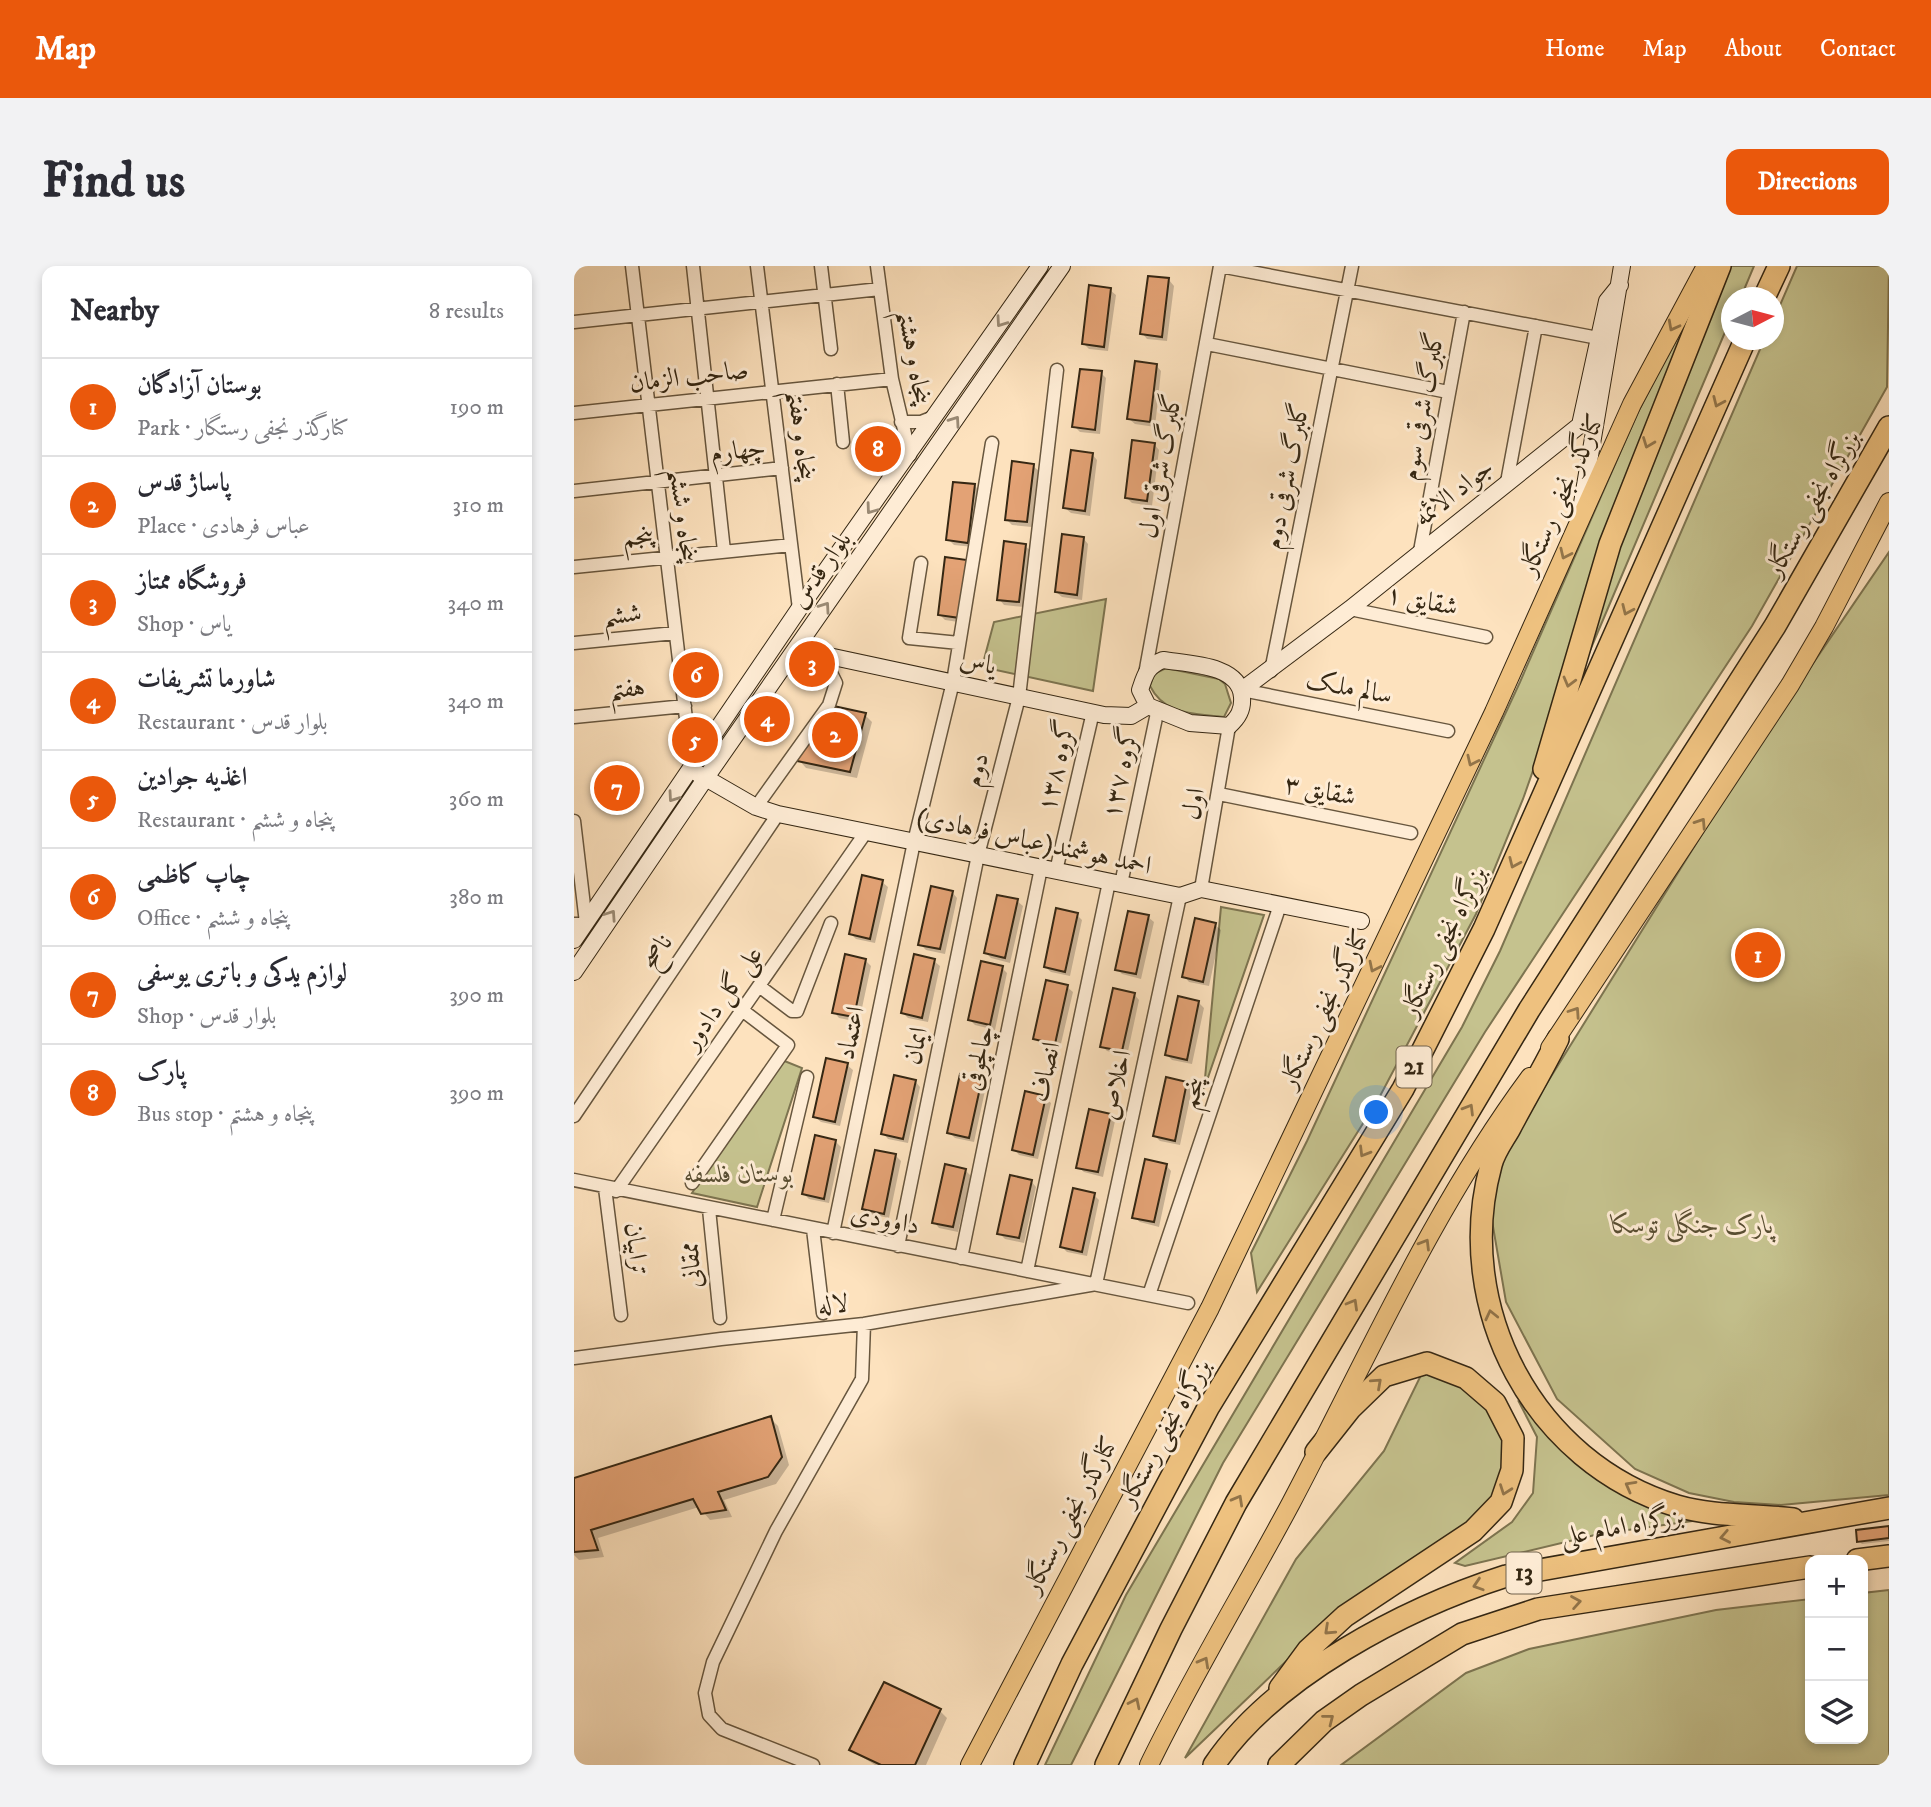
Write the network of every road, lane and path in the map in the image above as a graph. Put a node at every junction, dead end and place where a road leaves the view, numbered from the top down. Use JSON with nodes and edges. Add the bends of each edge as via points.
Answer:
{"nodes":[{"id":1,"x":632,"y":266,"type":"edge"},
{"id":2,"x":693,"y":266,"type":"edge"},
{"id":3,"x":757,"y":266,"type":"edge"},
{"id":4,"x":821,"y":266,"type":"edge"},
{"id":5,"x":877,"y":266,"type":"edge"},
{"id":6,"x":1040,"y":266,"type":"edge"},
{"id":7,"x":1062,"y":266,"type":"edge"},
{"id":8,"x":1220,"y":266,"type":"edge"},
{"id":9,"x":1352,"y":266,"type":"edge"},
{"id":10,"x":1622,"y":266,"type":"edge"},
{"id":11,"x":1706,"y":266,"type":"edge"},
{"id":12,"x":1720,"y":266,"type":"edge"},
{"id":13,"x":1779,"y":266,"type":"edge"},
{"id":14,"x":1620,"y":285,"type":"junction"},
{"id":15,"x":1769,"y":287,"type":"edge"},
{"id":16,"x":880,"y":289,"type":"junction"},
{"id":17,"x":1347,"y":289,"type":"junction"},
{"id":18,"x":824,"y":295,"type":"junction"},
{"id":19,"x":761,"y":302,"type":"junction"},
{"id":20,"x":699,"y":308,"type":"junction"},
{"id":21,"x":1464,"y":312,"type":"junction"},
{"id":22,"x":637,"y":315,"type":"junction"},
{"id":23,"x":574,"y":322,"type":"edge"},
{"id":24,"x":1536,"y":326,"type":"junction"},
{"id":25,"x":1598,"y":338,"type":"junction"},
{"id":26,"x":1207,"y":344,"type":"junction"},
{"id":27,"x":831,"y":349,"type":"dead end"},
{"id":28,"x":1741,"y":350,"type":"edge"},
{"id":29,"x":1331,"y":369,"type":"junction"},
{"id":30,"x":1057,"y":370,"type":"dead end"},
{"id":31,"x":892,"y":379,"type":"junction"},
{"id":32,"x":837,"y":384,"type":"junction"},
{"id":33,"x":772,"y":390,"type":"junction"},
{"id":34,"x":1448,"y":393,"type":"junction"},
{"id":35,"x":708,"y":398,"type":"junction"},
{"id":36,"x":646,"y":404,"type":"junction"},
{"id":37,"x":574,"y":413,"type":"edge"},
{"id":38,"x":936,"y":416,"type":"junction"},
{"id":39,"x":901,"y":422,"type":"junction"},
{"id":40,"x":1889,"y":427,"type":"edge"},
{"id":41,"x":843,"y":442,"type":"dead end"},
{"id":42,"x":992,"y":443,"type":"dead end"},
{"id":43,"x":910,"y":455,"type":"junction"},
{"id":44,"x":782,"y":468,"type":"junction"},
{"id":45,"x":716,"y":476,"type":"junction"},
{"id":46,"x":1507,"y":482,"type":"junction"},
{"id":47,"x":656,"y":484,"type":"junction"},
{"id":48,"x":574,"y":491,"type":"edge"},
{"id":49,"x":1889,"y":502,"type":"edge"},
{"id":50,"x":1577,"y":527,"type":"junction"},
{"id":51,"x":791,"y":545,"type":"junction"},
{"id":52,"x":724,"y":551,"type":"junction"},
{"id":53,"x":1420,"y":551,"type":"junction"},
{"id":54,"x":666,"y":557,"type":"junction"},
{"id":55,"x":921,"y":563,"type":"dead end"},
{"id":56,"x":574,"y":567,"type":"edge"},
{"id":57,"x":799,"y":609,"type":"junction"},
{"id":58,"x":1350,"y":610,"type":"junction"},
{"id":59,"x":675,"y":633,"type":"junction"},
{"id":60,"x":1486,"y":637,"type":"dead end"},
{"id":61,"x":574,"y":643,"type":"edge"},
{"id":62,"x":959,"y":643,"type":"junction"},
{"id":63,"x":796,"y":649,"type":"junction"},
{"id":64,"x":822,"y":655,"type":"junction"},
{"id":65,"x":1270,"y":671,"type":"junction"},
{"id":66,"x":1145,"y":674,"type":"junction"},
{"id":67,"x":953,"y":682,"type":"junction"},
{"id":68,"x":1242,"y":690,"type":"junction"},
{"id":69,"x":1019,"y":697,"type":"junction"},
{"id":70,"x":685,"y":706,"type":"junction"},
{"id":71,"x":1153,"y":709,"type":"junction"},
{"id":72,"x":1093,"y":712,"type":"junction"},
{"id":73,"x":574,"y":717,"type":"edge"},
{"id":74,"x":1229,"y":726,"type":"junction"},
{"id":75,"x":1448,"y":731,"type":"dead end"},
{"id":76,"x":698,"y":774,"type":"junction"},
{"id":77,"x":1219,"y":794,"type":"junction"},
{"id":78,"x":756,"y":807,"type":"junction"},
{"id":79,"x":778,"y":814,"type":"junction"},
{"id":80,"x":574,"y":821,"type":"edge"},
{"id":81,"x":866,"y":832,"type":"junction"},
{"id":82,"x":1411,"y":833,"type":"dead end"},
{"id":83,"x":1526,"y":836,"type":"junction"},
{"id":84,"x":914,"y":842,"type":"junction"},
{"id":85,"x":978,"y":855,"type":"junction"},
{"id":86,"x":1049,"y":869,"type":"junction"},
{"id":87,"x":1115,"y":883,"type":"junction"},
{"id":88,"x":1201,"y":889,"type":"junction"},
{"id":89,"x":1180,"y":896,"type":"junction"},
{"id":90,"x":1280,"y":905,"type":"junction"},
{"id":91,"x":1361,"y":921,"type":"dead end"},
{"id":92,"x":831,"y":923,"type":"dead end"},
{"id":93,"x":580,"y":924,"type":"edge"},
{"id":94,"x":574,"y":940,"type":"edge"},
{"id":95,"x":574,"y":972,"type":"edge"},
{"id":96,"x":760,"y":986,"type":"junction"},
{"id":97,"x":743,"y":1010,"type":"junction"},
{"id":98,"x":1558,"y":1039,"type":"junction"},
{"id":99,"x":807,"y":1077,"type":"dead end"},
{"id":100,"x":574,"y":1116,"type":"edge"},
{"id":101,"x":574,"y":1180,"type":"edge"},
{"id":102,"x":692,"y":1183,"type":"dead end"},
{"id":103,"x":610,"y":1189,"type":"junction"},
{"id":104,"x":709,"y":1209,"type":"junction"},
{"id":105,"x":773,"y":1220,"type":"junction"},
{"id":106,"x":813,"y":1229,"type":"junction"},
{"id":107,"x":833,"y":1233,"type":"junction"},
{"id":108,"x":898,"y":1246,"type":"junction"},
{"id":109,"x":961,"y":1258,"type":"junction"},
{"id":110,"x":1027,"y":1271,"type":"junction"},
{"id":111,"x":1096,"y":1284,"type":"junction"},
{"id":112,"x":1149,"y":1295,"type":"junction"},
{"id":113,"x":1188,"y":1303,"type":"dead end"},
{"id":114,"x":823,"y":1312,"type":"dead end"},
{"id":115,"x":621,"y":1315,"type":"dead end"},
{"id":116,"x":720,"y":1318,"type":"dead end"},
{"id":117,"x":864,"y":1324,"type":"junction"},
{"id":118,"x":574,"y":1359,"type":"edge"},
{"id":119,"x":1316,"y":1452,"type":"junction"},
{"id":120,"x":1889,"y":1508,"type":"edge"},
{"id":121,"x":1816,"y":1521,"type":"junction"},
{"id":122,"x":1889,"y":1556,"type":"edge"},
{"id":123,"x":1868,"y":1559,"type":"edge"},
{"id":124,"x":1805,"y":1568,"type":"edge"},
{"id":125,"x":1264,"y":1709,"type":"junction"},
{"id":126,"x":813,"y":1765,"type":"edge"},
{"id":127,"x":970,"y":1765,"type":"edge"},
{"id":128,"x":1025,"y":1765,"type":"edge"},
{"id":129,"x":1106,"y":1765,"type":"edge"},
{"id":130,"x":1149,"y":1765,"type":"edge"},
{"id":131,"x":1214,"y":1765,"type":"edge"},
{"id":132,"x":1279,"y":1765,"type":"edge"}],
"edges":[{"from":1,"to":22,"type":"street","name":"پنجاه و ششم"},
{"from":2,"to":20,"type":"street"},
{"from":3,"to":19,"type":"street","name":"پنجاه و هفتم"},
{"from":4,"to":18,"type":"street"},
{"from":5,"to":16,"type":"street","name":"پنجاه و هشتم"},
{"from":6,"to":38,"type":"street","name":"بلوار قدس","one_way":true},
{"from":63,"to":7,"type":"street","name":"بلوار قدس","one_way":true},
{"from":8,"to":17,"type":"street"},
{"from":8,"to":26,"type":"street","name":"گلبرگ شرقی اول"},
{"from":9,"to":17,"type":"street","name":"گلبرگ شرقی دوم"},
{"from":10,"to":14,"type":"street"},
{"from":11,"to":50,"type":"main road","name":"کنارگذر نجفی رستگار","one_way":true,"via":[[1632,404]]},
{"from":12,"to":83,"type":"highway","one_way":true,"via":[[1610,544]]},
{"from":13,"to":15,"type":"highway"},
{"from":14,"to":25,"type":"street","name":"جواد الائمه","via":[[1607,302]]},
{"from":14,"to":50,"type":"street"},
{"from":16,"to":18,"type":"street"},
{"from":16,"to":31,"type":"street","name":"پنجاه و هشتم"},
{"from":17,"to":21,"type":"street"},
{"from":17,"to":29,"type":"street","name":"گلبرگ شرقی دوم"},
{"from":18,"to":19,"type":"street"},
{"from":18,"to":27,"type":"street"},
{"from":19,"to":20,"type":"street"},
{"from":19,"to":33,"type":"street","name":"پنجاه و هفتم"},
{"from":20,"to":22,"type":"street"},
{"from":20,"to":35,"type":"street"},
{"from":21,"to":24,"type":"street"},
{"from":21,"to":34,"type":"street","name":"گلبرگ شرقی سوم"},
{"from":22,"to":23,"type":"street"},
{"from":22,"to":36,"type":"street","name":"پنجاه و ششم"},
{"from":24,"to":25,"type":"street"},
{"from":24,"to":46,"type":"street"},
{"from":25,"to":46,"type":"street","name":"جواد الائمه","via":[[1580,425]]},
{"from":26,"to":29,"type":"street"},
{"from":26,"to":66,"type":"street","name":"گلبرگ شرقی اول"},
{"from":28,"to":83,"type":"highway","name":"بزرگراه نجفی رستگار","number":"21","one_way":true},
{"from":29,"to":34,"type":"street"},
{"from":29,"to":65,"type":"street","name":"گلبرگ شرقی دوم"},
{"from":30,"to":69,"type":"street","name":"دوم"},
{"from":31,"to":32,"type":"street","name":"صاحب الزمان"},
{"from":31,"to":39,"type":"street","name":"پنجاه و هشتم"},
{"from":32,"to":33,"type":"street","name":"صاحب الزمان"},
{"from":32,"to":41,"type":"street"},
{"from":33,"to":35,"type":"street","name":"صاحب الزمان"},
{"from":33,"to":44,"type":"street","name":"پنجاه و هفتم"},
{"from":34,"to":53,"type":"street","name":"گلبرگ شرقی سوم"},
{"from":35,"to":36,"type":"street","name":"صاحب الزمان"},
{"from":35,"to":45,"type":"street"},
{"from":36,"to":37,"type":"street","name":"صاحب الزمان"},
{"from":36,"to":47,"type":"street","name":"پنجاه و ششم"},
{"from":38,"to":39,"type":"street"},
{"from":38,"to":43,"type":"street","name":"بلوار قدس"},
{"from":39,"to":43,"type":"street","name":"پنجاه و هشتم"},
{"from":129,"to":40,"type":"highway","name":"بزرگراه نجفی رستگار","one_way":true,"via":[[1188,1595],[1277,1433],[1529,1010],[1775,626]]},
{"from":42,"to":62,"type":"street"},
{"from":43,"to":57,"type":"street","name":"بلوار قدس","one_way":true},
{"from":44,"to":45,"type":"street","name":"چهارم"},
{"from":44,"to":51,"type":"street","name":"پنجاه و هفتم"},
{"from":45,"to":47,"type":"street","name":"چهارم"},
{"from":45,"to":52,"type":"street"},
{"from":46,"to":53,"type":"street","name":"جواد الائمه"},
{"from":47,"to":48,"type":"street","name":"چهارم"},
{"from":47,"to":54,"type":"street","name":"پنجاه و ششم"},
{"from":98,"to":49,"type":"main road","one_way":true,"via":[[1790,685]]},
{"from":50,"to":127,"type":"main road","name":"کنارگذر نجفی رستگار","one_way":true,"via":[[1392,930],[1210,1308]]},
{"from":51,"to":52,"type":"street","name":"پنجم"},
{"from":51,"to":57,"type":"street","name":"پنجاه و هفتم"},
{"from":52,"to":54,"type":"street","name":"پنجم"},
{"from":53,"to":58,"type":"street","name":"جواد الائمه"},
{"from":54,"to":56,"type":"street","name":"پنجم"},
{"from":54,"to":59,"type":"street","name":"پنجاه و ششم"},
{"from":55,"to":62,"type":"street","via":[[909,638]]},
{"from":57,"to":76,"type":"street","name":"بلوار قدس"},
{"from":58,"to":60,"type":"street","name":"شقایق ۱"},
{"from":58,"to":65,"type":"street","name":"جواد الائمه"},
{"from":59,"to":61,"type":"street","name":"ششم"},
{"from":59,"to":70,"type":"street","name":"پنجاه و ششم"},
{"from":62,"to":67,"type":"street"},
{"from":63,"to":64,"type":"street","name":"یاس"},
{"from":63,"to":76,"type":"street","name":"بلوار قدس"},
{"from":64,"to":67,"type":"street","name":"یاس"},
{"from":64,"to":78,"type":"street","via":[[835,683],[830,705]]},
{"from":65,"to":68,"type":"street","name":"جواد الائمه"},
{"from":66,"to":68,"type":"street","via":[[1152,664],[1163,660],[1227,673]]},
{"from":66,"to":71,"type":"street","via":[[1140,690]]},
{"from":67,"to":69,"type":"street","name":"یاس"},
{"from":67,"to":84,"type":"street"},
{"from":68,"to":74,"type":"street","via":[[1242,705]]},
{"from":68,"to":75,"type":"street","name":"سالم ملک"},
{"from":69,"to":72,"type":"street","name":"یاس"},
{"from":69,"to":85,"type":"street","name":"دوم"},
{"from":70,"to":73,"type":"street","name":"هفتم"},
{"from":70,"to":76,"type":"street","name":"پنجاه و ششم"},
{"from":71,"to":72,"type":"street","name":"یاس","via":[[1131,716]]},
{"from":71,"to":74,"type":"street","via":[[1190,723]]},
{"from":71,"to":87,"type":"street","name":"گروه ۱۳۷"},
{"from":72,"to":86,"type":"street","name":"گروه ۱۳۸"},
{"from":74,"to":77,"type":"street","name":"اول"},
{"from":76,"to":78,"type":"street","name":"احمد هوشمند(عباس فرهادی)"},
{"from":76,"to":93,"type":"street","name":"بلوار قدس","one_way":true},
{"from":95,"to":76,"type":"street","name":"بلوار قدس","one_way":true},
{"from":77,"to":82,"type":"street","name":"شقایق ۳"},
{"from":77,"to":88,"type":"street","name":"اول"},
{"from":78,"to":79,"type":"street","name":"احمد هوشمند(عباس فرهادی)"},
{"from":79,"to":81,"type":"street","name":"احمد هوشمند(عباس فرهادی)"},
{"from":79,"to":100,"type":"street","name":"ناصح"},
{"from":80,"to":93,"type":"street"},
{"from":81,"to":84,"type":"street","name":"احمد هوشمند(عباس فرهادی)"},
{"from":81,"to":96,"type":"street","name":"علی گل دادور"},
{"from":83,"to":128,"type":"highway","name":"بزرگراه نجفی رستگار","number":"21","one_way":true,"via":[[1403,1089],[1208,1408],[1072,1664]]},
{"from":84,"to":85,"type":"street","name":"احمد هوشمند(عباس فرهادی)"},
{"from":84,"to":107,"type":"street","name":"اعتماد"},
{"from":85,"to":86,"type":"street","name":"احمد هوشمند(عباس فرهادی)"},
{"from":85,"to":108,"type":"street","name":"ایمان"},
{"from":86,"to":87,"type":"street","name":"احمد هوشمند(عباس فرهادی)"},
{"from":86,"to":109,"type":"street","name":"چالچوقی"},
{"from":87,"to":89,"type":"street","name":"احمد هوشمند(عباس فرهادی)"},
{"from":87,"to":110,"type":"street","name":"انصاف"},
{"from":88,"to":89,"type":"street","name":"احمد هوشمند(عباس فرهادی)"},
{"from":88,"to":90,"type":"street","name":"احمد هوشمند(عباس فرهادی)"},
{"from":89,"to":111,"type":"street","name":"اخلاص"},
{"from":90,"to":91,"type":"street","name":"احمد هوشمند(عباس فرهادی)"},
{"from":90,"to":112,"type":"street","name":"پنجم"},
{"from":92,"to":96,"type":"street","via":[[797,1011]]},
{"from":93,"to":94,"type":"street","name":"بلوار قدس"},
{"from":96,"to":97,"type":"street","name":"علی گل دادور"},
{"from":97,"to":102,"type":"street","via":[[788,1045]]},
{"from":97,"to":103,"type":"street","name":"علی گل دادور"},
{"from":119,"to":98,"type":"main road","one_way":true,"via":[[1404,1279],[1503,1112]]},
{"from":121,"to":98,"type":"highway","one_way":true,"via":[[1715,1514],[1645,1494],[1583,1456],[1556,1432],[1514,1373],[1492,1323],[1481,1264],[1482,1209],[1491,1162]]},
{"from":99,"to":105,"type":"street"},
{"from":101,"to":103,"type":"street","name":"داوودی"},
{"from":103,"to":104,"type":"street","name":"داوودی"},
{"from":103,"to":115,"type":"street","name":"ترابیان"},
{"from":104,"to":105,"type":"street","name":"داوودی"},
{"from":104,"to":116,"type":"street","name":"ممقانی"},
{"from":105,"to":106,"type":"street","name":"داوودی"},
{"from":106,"to":107,"type":"street","name":"داوودی"},
{"from":106,"to":114,"type":"street"},
{"from":107,"to":108,"type":"street","name":"داوودی"},
{"from":108,"to":109,"type":"street","name":"داوودی"},
{"from":109,"to":110,"type":"street","name":"داوودی"},
{"from":110,"to":111,"type":"street","name":"داوودی"},
{"from":111,"to":112,"type":"street","name":"داوودی"},
{"from":111,"to":117,"type":"street","name":"لاله"},
{"from":112,"to":113,"type":"street","name":"داوودی"},
{"from":117,"to":118,"type":"street","name":"لاله"},
{"from":117,"to":126,"type":"street","via":[[862,1379],[776,1531],[713,1662],[705,1693],[709,1715],[722,1729]]},
{"from":119,"to":125,"type":"highway","one_way":true,"via":[[1384,1376],[1427,1363],[1466,1378],[1495,1403],[1513,1438],[1512,1471],[1501,1502],[1473,1531],[1345,1615],[1308,1650]]},
{"from":130,"to":119,"type":"main road","one_way":true},
{"from":120,"to":121,"type":"highway","name":"بزرگراه امام علی","number":"13"},
{"from":121,"to":125,"type":"highway","name":"بزرگراه امام علی","number":"13","one_way":true,"via":[[1506,1576],[1451,1593],[1402,1616],[1310,1673]]},
{"from":122,"to":123,"type":"highway"},
{"from":132,"to":124,"type":"highway","number":"13","one_way":true,"via":[[1324,1721],[1361,1695],[1475,1629],[1538,1609]]},
{"from":125,"to":131,"type":"highway","name":"بزرگراه امام علی","number":"13"}]}
